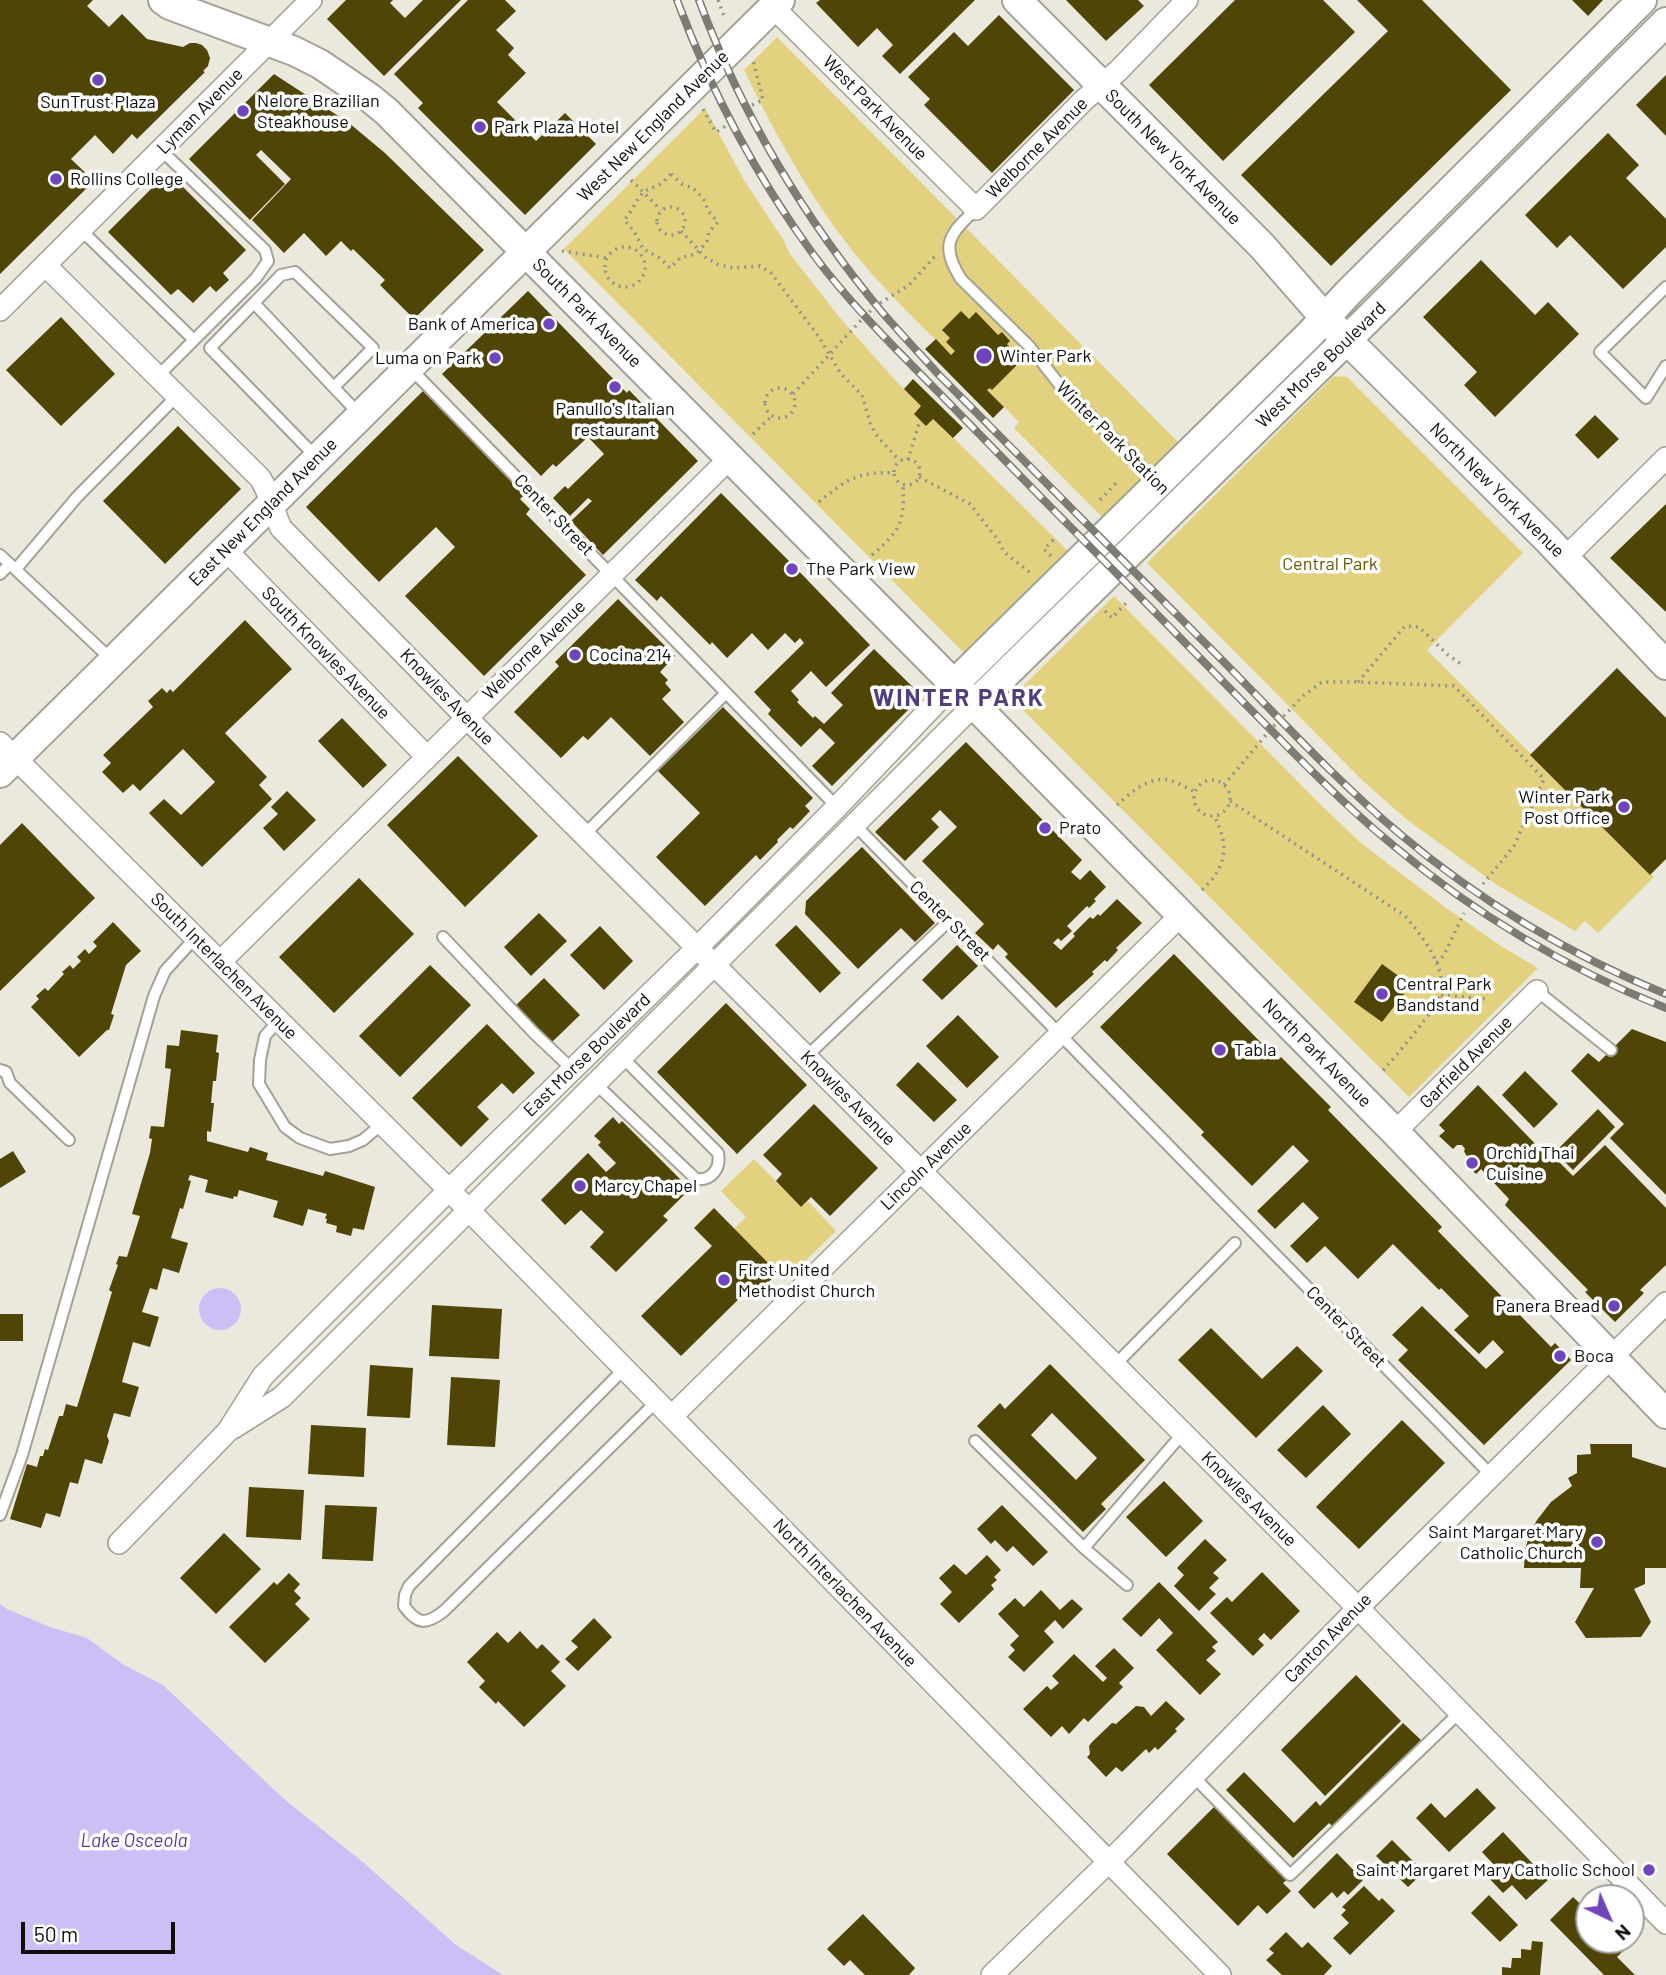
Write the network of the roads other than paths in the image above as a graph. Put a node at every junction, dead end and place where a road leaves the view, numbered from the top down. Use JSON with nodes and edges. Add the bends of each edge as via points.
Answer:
{"nodes":[{"id":1,"x":163,"y":0,"type":"edge"},
{"id":2,"x":311,"y":0,"type":"edge"},
{"id":3,"x":1017,"y":0,"type":"edge"},
{"id":4,"x":1187,"y":0,"type":"edge"},
{"id":5,"x":1642,"y":0,"type":"edge"},
{"id":6,"x":777,"y":4,"type":"edge"},
{"id":7,"x":1666,"y":22,"type":"edge"},
{"id":8,"x":269,"y":42,"type":"junction"},
{"id":9,"x":1102,"y":85,"type":"junction"},
{"id":10,"x":161,"y":150,"type":"junction"},
{"id":11,"x":976,"y":209,"type":"junction"},
{"id":12,"x":81,"y":230,"type":"junction"},
{"id":13,"x":526,"y":251,"type":"junction"},
{"id":14,"x":46,"y":265,"type":"junction"},
{"id":15,"x":1666,"y":286,"type":"edge"},
{"id":16,"x":254,"y":303,"type":"junction"},
{"id":17,"x":0,"y":310,"type":"edge"},
{"id":18,"x":1325,"y":317,"type":"junction"},
{"id":19,"x":1347,"y":339,"type":"junction"},
{"id":20,"x":194,"y":340,"type":"junction"},
{"id":21,"x":1666,"y":366,"type":"edge"},
{"id":22,"x":409,"y":367,"type":"junction"},
{"id":23,"x":158,"y":376,"type":"junction"},
{"id":24,"x":334,"y":387,"type":"junction"},
{"id":25,"x":178,"y":395,"type":"junction"},
{"id":26,"x":360,"y":415,"type":"junction"},
{"id":27,"x":1207,"y":436,"type":"junction"},
{"id":28,"x":1228,"y":457,"type":"junction"},
{"id":29,"x":317,"y":458,"type":"junction"},
{"id":30,"x":730,"y":458,"type":"junction"},
{"id":31,"x":1666,"y":458,"type":"edge"},
{"id":32,"x":1169,"y":494,"type":"junction"},
{"id":33,"x":271,"y":504,"type":"junction"},
{"id":34,"x":225,"y":549,"type":"junction"},
{"id":35,"x":0,"y":555,"type":"edge"},
{"id":36,"x":1564,"y":558,"type":"junction"},
{"id":37,"x":13,"y":566,"type":"junction"},
{"id":38,"x":0,"y":574,"type":"edge"},
{"id":39,"x":611,"y":574,"type":"junction"},
{"id":40,"x":113,"y":661,"type":"junction"},
{"id":41,"x":1666,"y":665,"type":"edge"},
{"id":42,"x":726,"y":693,"type":"junction"},
{"id":43,"x":964,"y":695,"type":"junction"},
{"id":44,"x":466,"y":717,"type":"junction"},
{"id":45,"x":426,"y":757,"type":"junction"},
{"id":46,"x":5,"y":758,"type":"edge"},
{"id":47,"x":837,"y":807,"type":"junction"},
{"id":48,"x":854,"y":824,"type":"junction"},
{"id":49,"x":584,"y":835,"type":"junction"},
{"id":50,"x":1181,"y":915,"type":"junction"},
{"id":51,"x":949,"y":921,"type":"junction"},
{"id":52,"x":443,"y":937,"type":"dead end"},
{"id":53,"x":195,"y":938,"type":"junction"},
{"id":54,"x":697,"y":948,"type":"junction"},
{"id":55,"x":220,"y":962,"type":"junction"},
{"id":56,"x":714,"y":965,"type":"junction"},
{"id":57,"x":1537,"y":992,"type":"joint"},
{"id":58,"x":279,"y":1020,"type":"junction"},
{"id":59,"x":1061,"y":1034,"type":"junction"},
{"id":60,"x":1611,"y":1050,"type":"dead end"},
{"id":61,"x":807,"y":1056,"type":"junction"},
{"id":62,"x":622,"y":1058,"type":"junction"},
{"id":63,"x":0,"y":1070,"type":"edge"},
{"id":64,"x":573,"y":1070,"type":"junction"},
{"id":65,"x":10,"y":1083,"type":"junction"},
{"id":66,"x":596,"y":1084,"type":"junction"},
{"id":67,"x":0,"y":1091,"type":"edge"},
{"id":68,"x":383,"y":1123,"type":"junction"},
{"id":69,"x":1395,"y":1132,"type":"junction"},
{"id":70,"x":69,"y":1140,"type":"dead end"},
{"id":71,"x":922,"y":1170,"type":"junction"},
{"id":72,"x":449,"y":1190,"type":"junction"},
{"id":73,"x":470,"y":1210,"type":"junction"},
{"id":74,"x":1235,"y":1243,"type":"dead end"},
{"id":75,"x":1666,"y":1303,"type":"edge"},
{"id":76,"x":1611,"y":1358,"type":"junction"},
{"id":77,"x":1115,"y":1364,"type":"junction"},
{"id":78,"x":625,"y":1368,"type":"junction"},
{"id":79,"x":664,"y":1408,"type":"junction"},
{"id":80,"x":1666,"y":1414,"type":"edge"},
{"id":81,"x":228,"y":1431,"type":"junction"},
{"id":82,"x":1183,"y":1433,"type":"junction"},
{"id":83,"x":975,"y":1441,"type":"dead end"},
{"id":84,"x":1490,"y":1475,"type":"junction"},
{"id":85,"x":0,"y":1514,"type":"edge"},
{"id":86,"x":119,"y":1543,"type":"dead end"},
{"id":87,"x":1084,"y":1548,"type":"junction"},
{"id":88,"x":1127,"y":1586,"type":"dead end"},
{"id":89,"x":1358,"y":1608,"type":"junction"},
{"id":90,"x":1460,"y":1712,"type":"junction"},
{"id":91,"x":1193,"y":1776,"type":"junction"},
{"id":92,"x":1108,"y":1862,"type":"junction"},
{"id":93,"x":1666,"y":1923,"type":"edge"},
{"id":94,"x":992,"y":1975,"type":"edge"},
{"id":95,"x":1220,"y":1975,"type":"edge"}],
"edges":[{"from":1,"to":8,"type":"street","name":"South Park Avenue"},
{"from":2,"to":8,"type":"street","name":"Lyman Avenue"},
{"from":3,"to":9,"type":"street","name":"South New York Avenue"},
{"from":4,"to":9,"type":"street","name":"Welborne Avenue"},
{"from":5,"to":18,"type":"street","name":"West Morse Boulevard"},
{"from":6,"to":11,"type":"street","name":"West Park Avenue"},
{"from":6,"to":13,"type":"street","name":"West New England Avenue"},
{"from":7,"to":19,"type":"street","name":"West Morse Boulevard"},
{"from":8,"to":10,"type":"street","name":"Lyman Avenue"},
{"from":8,"to":13,"type":"street","name":"South Park Avenue","via":[[320,64],[370,98]]},
{"from":9,"to":11,"type":"street","name":"Welborne Avenue"},
{"from":9,"to":18,"type":"street","name":"South New York Avenue","via":[[1262,246]]},
{"from":10,"to":12,"type":"street","name":"Lyman Avenue"},
{"from":10,"to":20,"type":"lane","via":[[265,250],[268,261]]},
{"from":11,"to":32,"type":"lane","name":"Winter Park Station","via":[[954,230],[949,244],[954,269],[1059,384]]},
{"from":12,"to":14,"type":"street","name":"Lyman Avenue"},
{"from":12,"to":20,"type":"lane"},
{"from":13,"to":22,"type":"street","name":"East New England Avenue"},
{"from":13,"to":30,"type":"street","name":"South Park Avenue"},
{"from":14,"to":17,"type":"street","name":"Lyman Avenue"},
{"from":14,"to":23,"type":"street","name":"Knowles Avenue"},
{"from":15,"to":21,"type":"lane","via":[[1600,352],[1646,398]]},
{"from":16,"to":24,"type":"lane"},
{"from":16,"to":24,"type":"lane","via":[[281,275],[295,272],[373,348]]},
{"from":16,"to":29,"type":"lane","via":[[210,348]]},
{"from":18,"to":19,"type":"street","name":"North New York Avenue"},
{"from":18,"to":27,"type":"street","name":"West Morse Boulevard"},
{"from":19,"to":28,"type":"street","name":"West Morse Boulevard"},
{"from":19,"to":36,"type":"street","name":"North New York Avenue"},
{"from":20,"to":23,"type":"lane"},
{"from":22,"to":26,"type":"street","name":"East New England Avenue"},
{"from":22,"to":39,"type":"lane","name":"Center Street"},
{"from":23,"to":25,"type":"street","name":"Knowles Avenue"},
{"from":24,"to":26,"type":"lane"},
{"from":25,"to":33,"type":"street","name":"Knowles Avenue","via":[[260,478]]},
{"from":25,"to":37,"type":"lane"},
{"from":26,"to":29,"type":"street","name":"East New England Avenue"},
{"from":27,"to":28,"type":"street"},
{"from":27,"to":32,"type":"street","name":"West Morse Boulevard"},
{"from":28,"to":32,"type":"street","name":"West Morse Boulevard"},
{"from":29,"to":33,"type":"street","name":"East New England Avenue"},
{"from":30,"to":39,"type":"street","name":"Welborne Avenue"},
{"from":30,"to":43,"type":"street","name":"South Park Avenue"},
{"from":31,"to":36,"type":"street"},
{"from":32,"to":43,"type":"street","name":"West Morse Boulevard"},
{"from":33,"to":34,"type":"street","name":"East New England Avenue"},
{"from":33,"to":44,"type":"street","name":"Knowles Avenue","via":[[281,528]]},
{"from":34,"to":40,"type":"street","name":"East New England Avenue"},
{"from":34,"to":45,"type":"street","name":"South Knowles Avenue"},
{"from":35,"to":37,"type":"lane"},
{"from":36,"to":41,"type":"street","name":"North New York Avenue"},
{"from":37,"to":38,"type":"lane"},
{"from":37,"to":40,"type":"lane"},
{"from":39,"to":42,"type":"lane","name":"Center Street"},
{"from":39,"to":44,"type":"street","name":"Welborne Avenue"},
{"from":40,"to":46,"type":"street","name":"East New England Avenue"},
{"from":42,"to":47,"type":"lane","name":"Center Street"},
{"from":42,"to":49,"type":"lane"},
{"from":43,"to":47,"type":"street","name":"East Morse Boulevard","via":[[938,704]]},
{"from":43,"to":48,"type":"street","name":"East Morse Boulevard"},
{"from":43,"to":50,"type":"street","name":"North Park Avenue"},
{"from":44,"to":45,"type":"street","name":"Welborne Avenue"},
{"from":44,"to":49,"type":"street","name":"Knowles Avenue"},
{"from":45,"to":55,"type":"street","name":"Welborne Avenue"},
{"from":46,"to":53,"type":"street","name":"South Interlachen Avenue"},
{"from":47,"to":48,"type":"street","name":"Center Street"},
{"from":47,"to":54,"type":"street","name":"East Morse Boulevard"},
{"from":48,"to":51,"type":"lane","name":"Center Street"},
{"from":48,"to":56,"type":"street","name":"East Morse Boulevard"},
{"from":49,"to":54,"type":"street","name":"Knowles Avenue"},
{"from":50,"to":59,"type":"street","name":"Lincoln Avenue"},
{"from":50,"to":69,"type":"street","name":"North Park Avenue"},
{"from":51,"to":59,"type":"lane","name":"Center Street"},
{"from":51,"to":61,"type":"lane"},
{"from":52,"to":64,"type":"lane"},
{"from":53,"to":55,"type":"street","name":"South Interlachen Avenue"},
{"from":53,"to":85,"type":"lane","via":[[165,971],[154,996],[22,1455]]},
{"from":54,"to":56,"type":"street","name":"Knowles Avenue"},
{"from":54,"to":64,"type":"street","name":"East Morse Boulevard"},
{"from":55,"to":58,"type":"street","name":"South Interlachen Avenue"},
{"from":56,"to":61,"type":"street","name":"Knowles Avenue"},
{"from":56,"to":62,"type":"street","name":"East Morse Boulevard"},
{"from":57,"to":60,"type":"lane"},
{"from":57,"to":69,"type":"street","name":"Garfield Avenue"},
{"from":58,"to":68,"type":"street","name":"South Interlachen Avenue"},
{"from":58,"to":68,"type":"lane","via":[[265,1036],[259,1084],[285,1127],[330,1149],[356,1143]]},
{"from":59,"to":71,"type":"street","name":"Lincoln Avenue"},
{"from":59,"to":84,"type":"lane","name":"Center Street"},
{"from":61,"to":71,"type":"street","name":"Knowles Avenue"},
{"from":62,"to":66,"type":"street","name":"East Morse Boulevard"},
{"from":62,"to":66,"type":"lane","via":[[718,1153],[720,1162],[708,1178],[696,1179]]},
{"from":63,"to":65,"type":"lane","via":[[6,1072]]},
{"from":64,"to":72,"type":"street","name":"East Morse Boulevard"},
{"from":65,"to":67,"type":"lane"},
{"from":65,"to":70,"type":"lane"},
{"from":66,"to":73,"type":"street","name":"East Morse Boulevard"},
{"from":68,"to":72,"type":"street","name":"South Interlachen Avenue"},
{"from":69,"to":76,"type":"street","name":"North Park Avenue"},
{"from":71,"to":77,"type":"street","name":"Knowles Avenue"},
{"from":71,"to":79,"type":"street","name":"Lincoln Avenue"},
{"from":72,"to":73,"type":"street","name":"South Interlachen Avenue"},
{"from":72,"to":81,"type":"street","name":"East Morse Boulevard","via":[[263,1376]]},
{"from":73,"to":78,"type":"street","name":"North Interlachen Avenue"},
{"from":73,"to":81,"type":"street","name":"East Morse Boulevard","via":[[282,1397]]},
{"from":74,"to":77,"type":"lane"},
{"from":75,"to":76,"type":"street","name":"Canton Avenue"},
{"from":76,"to":80,"type":"street","name":"North Park Avenue"},
{"from":76,"to":84,"type":"street","name":"Canton Avenue"},
{"from":77,"to":82,"type":"street","name":"Knowles Avenue"},
{"from":78,"to":79,"type":"street","name":"North Interlachen Avenue"},
{"from":78,"to":79,"type":"lane","via":[[409,1586],[404,1606],[411,1615],[421,1621],[438,1616]]},
{"from":79,"to":92,"type":"street","name":"North Interlachen Avenue"},
{"from":81,"to":86,"type":"street","name":"East Morse Boulevard"},
{"from":82,"to":87,"type":"lane"},
{"from":82,"to":89,"type":"street","name":"Knowles Avenue"},
{"from":83,"to":87,"type":"lane"},
{"from":84,"to":89,"type":"street","name":"Canton Avenue"},
{"from":87,"to":88,"type":"lane"},
{"from":89,"to":90,"type":"street","name":"Knowles Avenue"},
{"from":89,"to":91,"type":"street","name":"Canton Avenue"},
{"from":90,"to":91,"type":"lane","via":[[1290,1875]]},
{"from":90,"to":93,"type":"street","name":"Knowles Avenue"},
{"from":91,"to":92,"type":"street","name":"Canton Avenue"},
{"from":92,"to":94,"type":"street","name":"Canton Avenue"},
{"from":92,"to":95,"type":"street","name":"North Interlachen Avenue"}]}
